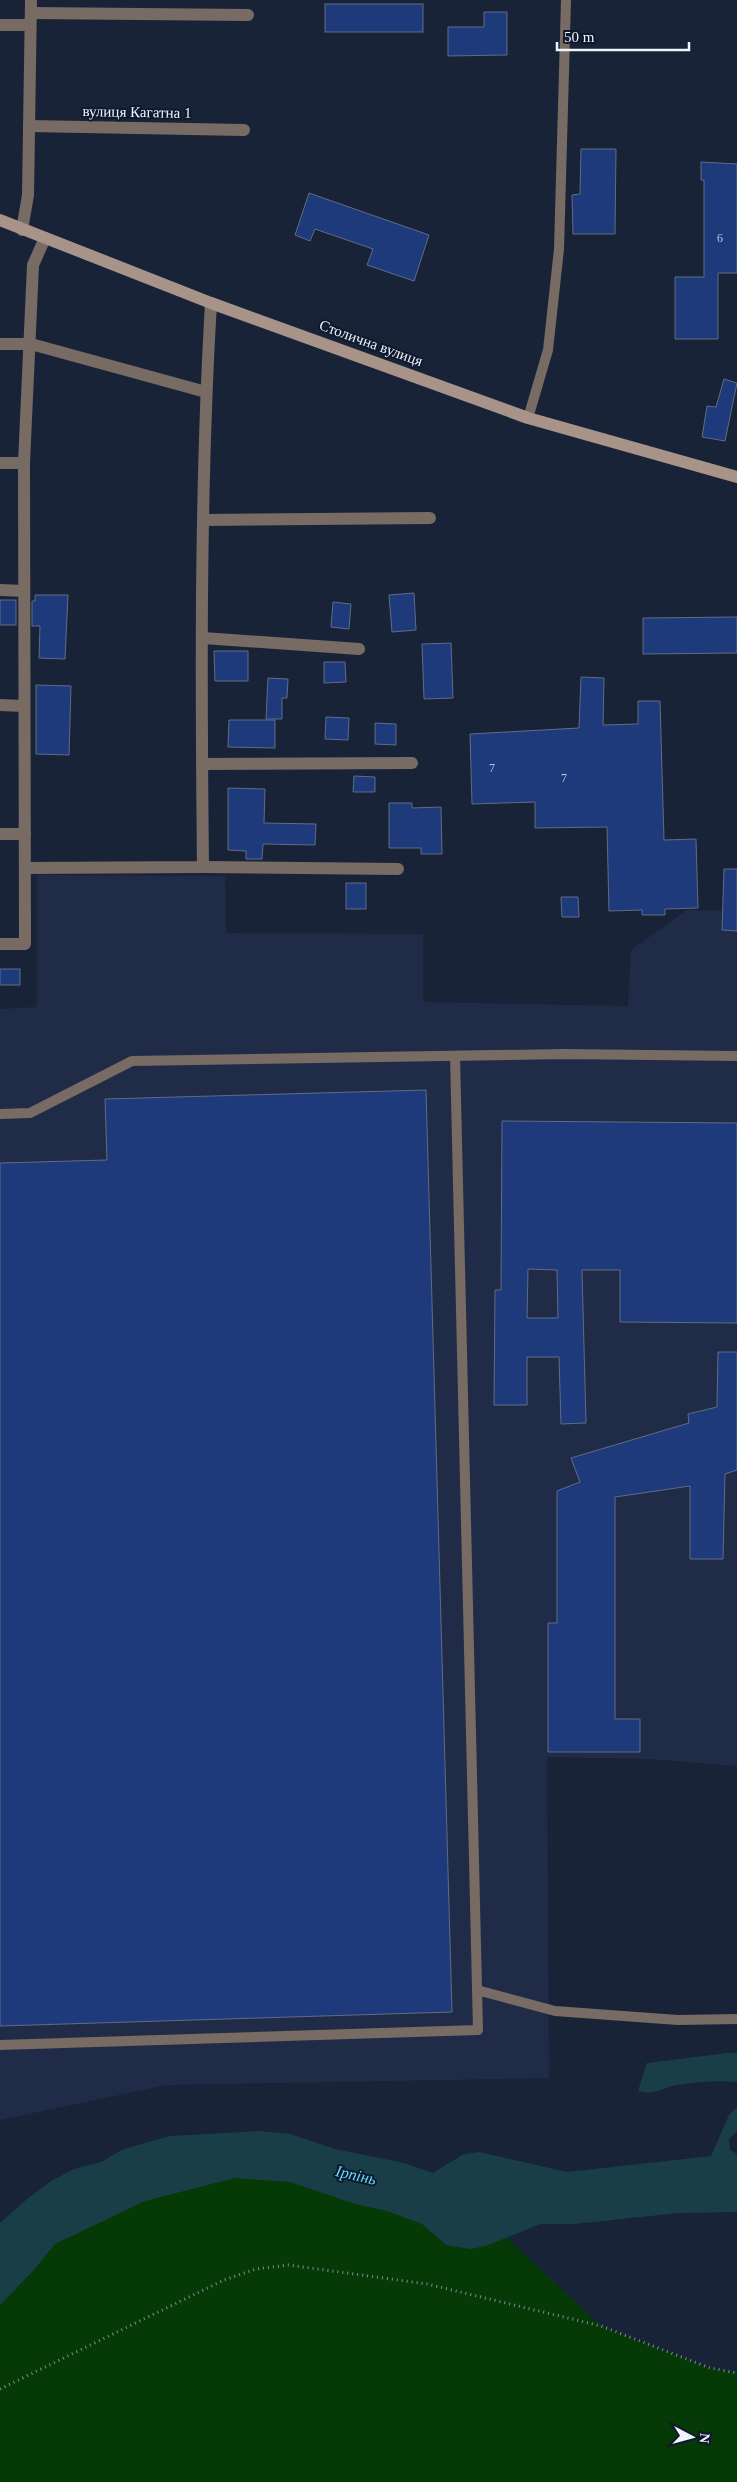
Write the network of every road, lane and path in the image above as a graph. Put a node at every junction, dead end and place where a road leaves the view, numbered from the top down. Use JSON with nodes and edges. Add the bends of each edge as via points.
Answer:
{"nodes":[{"id":1,"x":566,"y":0,"type":"edge"},
{"id":2,"x":31,"y":13,"type":"edge"},
{"id":3,"x":248,"y":15,"type":"dead end"},
{"id":4,"x":0,"y":25,"type":"edge"},
{"id":5,"x":29,"y":126,"type":"junction"},
{"id":6,"x":244,"y":130,"type":"dead end"},
{"id":7,"x":0,"y":220,"type":"edge"},
{"id":8,"x":22,"y":230,"type":"junction"},
{"id":9,"x":44,"y":238,"type":"junction"},
{"id":10,"x":211,"y":303,"type":"junction"},
{"id":11,"x":0,"y":344,"type":"edge"},
{"id":12,"x":31,"y":344,"type":"junction"},
{"id":13,"x":206,"y":392,"type":"junction"},
{"id":14,"x":528,"y":418,"type":"junction"},
{"id":15,"x":0,"y":463,"type":"edge"},
{"id":16,"x":24,"y":463,"type":"junction"},
{"id":17,"x":737,"y":476,"type":"edge"},
{"id":18,"x":430,"y":518,"type":"dead end"},
{"id":19,"x":204,"y":520,"type":"junction"},
{"id":20,"x":0,"y":590,"type":"edge"},
{"id":21,"x":24,"y":591,"type":"junction"},
{"id":22,"x":203,"y":638,"type":"junction"},
{"id":23,"x":359,"y":649,"type":"dead end"},
{"id":24,"x":0,"y":705,"type":"edge"},
{"id":25,"x":24,"y":706,"type":"junction"},
{"id":26,"x":412,"y":763,"type":"dead end"},
{"id":27,"x":202,"y":764,"type":"junction"},
{"id":28,"x":0,"y":834,"type":"edge"},
{"id":29,"x":25,"y":834,"type":"junction"},
{"id":30,"x":203,"y":867,"type":"junction"},
{"id":31,"x":25,"y":868,"type":"junction"},
{"id":32,"x":398,"y":869,"type":"dead end"},
{"id":33,"x":0,"y":944,"type":"edge"},
{"id":34,"x":455,"y":1056,"type":"junction"},
{"id":35,"x":737,"y":1056,"type":"edge"},
{"id":36,"x":0,"y":1114,"type":"edge"},
{"id":37,"x":477,"y":1990,"type":"junction"},
{"id":38,"x":737,"y":2019,"type":"edge"},
{"id":39,"x":0,"y":2045,"type":"edge"},
{"id":40,"x":737,"y":2373,"type":"edge"},
{"id":41,"x":0,"y":2389,"type":"edge"}],
"edges":[{"from":1,"to":14,"type":"lane","via":[[559,249],[548,350]]},
{"from":2,"to":3,"type":"street"},
{"from":2,"to":4,"type":"street"},
{"from":2,"to":5,"type":"street"},
{"from":5,"to":6,"type":"street","name":"вулиця Кагатна 1"},
{"from":5,"to":8,"type":"street","via":[[28,196]]},
{"from":7,"to":8,"type":"main road","name":"Столична вулиця"},
{"from":8,"to":9,"type":"main road","name":"Столична вулиця"},
{"from":9,"to":10,"type":"main road","name":"Столична вулиця"},
{"from":9,"to":12,"type":"street","via":[[33,265]]},
{"from":10,"to":13,"type":"street"},
{"from":10,"to":14,"type":"main road","name":"Столична вулиця"},
{"from":11,"to":12,"type":"street"},
{"from":12,"to":13,"type":"street"},
{"from":12,"to":16,"type":"street"},
{"from":13,"to":19,"type":"street"},
{"from":14,"to":17,"type":"main road","name":"Столична вулиця"},
{"from":15,"to":16,"type":"street"},
{"from":16,"to":21,"type":"street"},
{"from":18,"to":19,"type":"street"},
{"from":19,"to":22,"type":"street"},
{"from":20,"to":21,"type":"street"},
{"from":21,"to":25,"type":"street"},
{"from":22,"to":23,"type":"street"},
{"from":22,"to":27,"type":"street"},
{"from":24,"to":25,"type":"street"},
{"from":25,"to":29,"type":"street"},
{"from":26,"to":27,"type":"street"},
{"from":27,"to":30,"type":"street"},
{"from":28,"to":29,"type":"street"},
{"from":29,"to":31,"type":"street"},
{"from":30,"to":31,"type":"street"},
{"from":30,"to":32,"type":"street"},
{"from":31,"to":33,"type":"street","via":[[25,944]]},
{"from":34,"to":35,"type":"lane"},
{"from":34,"to":36,"type":"lane","via":[[132,1061],[30,1113]]},
{"from":34,"to":37,"type":"lane"},
{"from":37,"to":38,"type":"lane","via":[[555,2011],[678,2020]]},
{"from":37,"to":39,"type":"lane","via":[[478,2030]]},
{"from":40,"to":41,"type":"path","via":[[710,2368],[601,2326],[446,2289],[288,2265],[256,2269],[224,2280]]}]}
